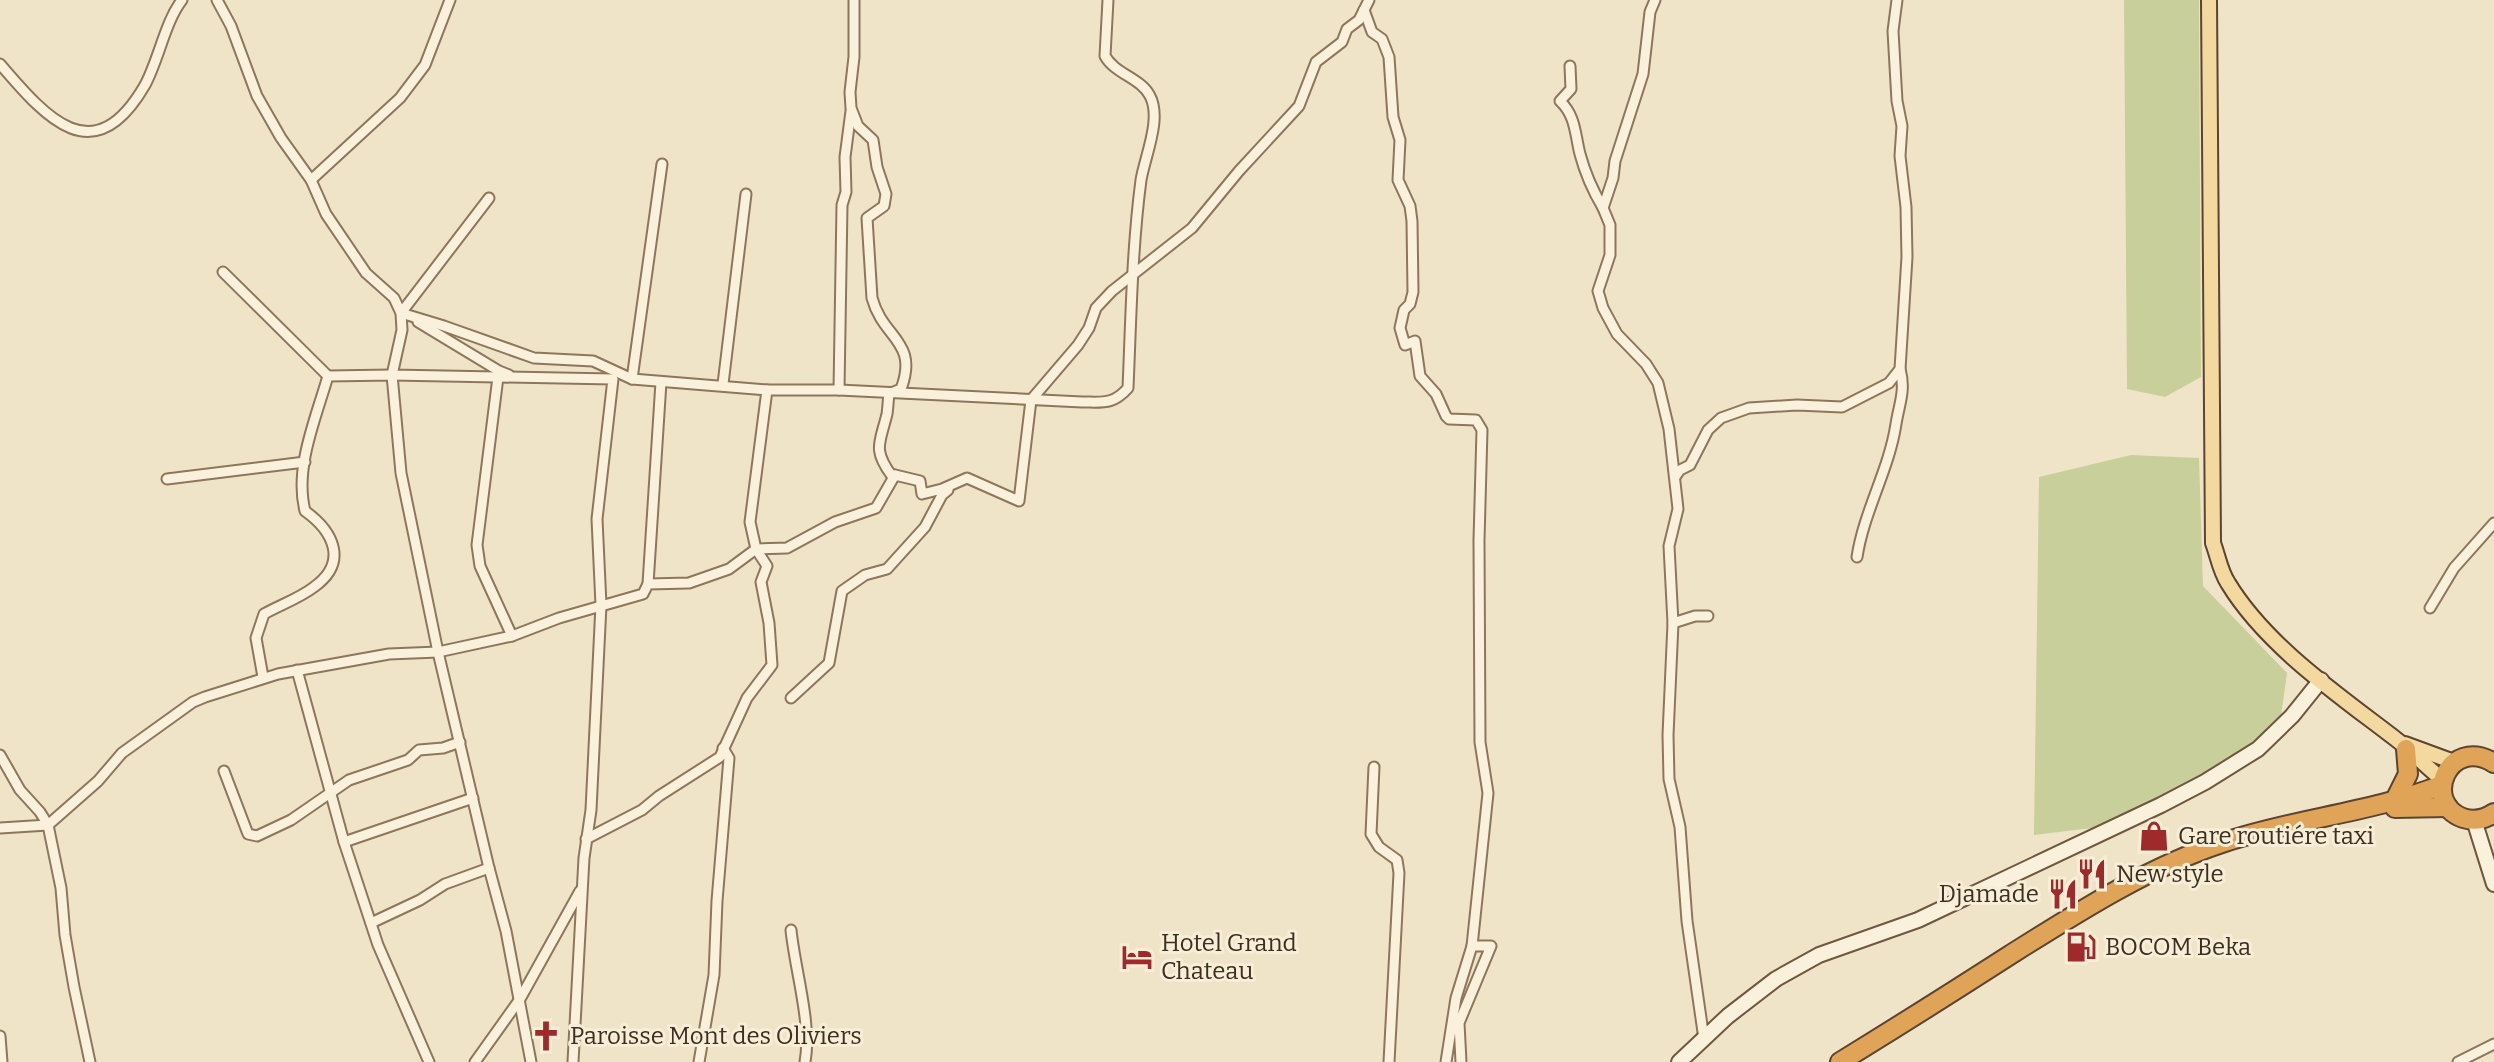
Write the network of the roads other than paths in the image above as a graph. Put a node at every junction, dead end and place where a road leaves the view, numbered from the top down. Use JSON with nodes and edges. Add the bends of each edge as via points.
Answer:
{"nodes":[{"id":1,"x":182,"y":0,"type":"edge"},
{"id":2,"x":217,"y":0,"type":"edge"},
{"id":3,"x":450,"y":0,"type":"edge"},
{"id":4,"x":854,"y":0,"type":"edge"},
{"id":5,"x":1108,"y":0,"type":"edge"},
{"id":6,"x":1655,"y":0,"type":"edge"},
{"id":7,"x":1897,"y":0,"type":"edge"},
{"id":8,"x":2209,"y":0,"type":"edge"},
{"id":9,"x":1367,"y":5,"type":"edge"},
{"id":10,"x":0,"y":64,"type":"edge"},
{"id":11,"x":1570,"y":66,"type":"dead end"},
{"id":12,"x":851,"y":108,"type":"junction"},
{"id":13,"x":662,"y":164,"type":"dead end"},
{"id":14,"x":311,"y":180,"type":"junction"},
{"id":15,"x":746,"y":194,"type":"dead end"},
{"id":16,"x":489,"y":198,"type":"dead end"},
{"id":17,"x":1603,"y":208,"type":"junction"},
{"id":18,"x":223,"y":272,"type":"dead end"},
{"id":19,"x":1133,"y":275,"type":"junction"},
{"id":20,"x":401,"y":313,"type":"junction"},
{"id":21,"x":1900,"y":369,"type":"junction"},
{"id":22,"x":392,"y":375,"type":"junction"},
{"id":23,"x":328,"y":376,"type":"junction"},
{"id":24,"x":498,"y":377,"type":"junction"},
{"id":25,"x":517,"y":377,"type":"junction"},
{"id":26,"x":632,"y":379,"type":"junction"},
{"id":27,"x":661,"y":382,"type":"junction"},
{"id":28,"x":723,"y":384,"type":"junction"},
{"id":29,"x":767,"y":390,"type":"junction"},
{"id":30,"x":839,"y":390,"type":"junction"},
{"id":31,"x":889,"y":394,"type":"junction"},
{"id":32,"x":1031,"y":400,"type":"junction"},
{"id":33,"x":305,"y":462,"type":"junction"},
{"id":34,"x":895,"y":475,"type":"junction"},
{"id":35,"x":1675,"y":477,"type":"junction"},
{"id":36,"x":167,"y":479,"type":"dead end"},
{"id":37,"x":960,"y":481,"type":"junction"},
{"id":38,"x":2494,"y":523,"type":"edge"},
{"id":39,"x":756,"y":549,"type":"junction"},
{"id":40,"x":1857,"y":557,"type":"dead end"},
{"id":41,"x":648,"y":584,"type":"junction"},
{"id":42,"x":601,"y":605,"type":"junction"},
{"id":43,"x":2430,"y":608,"type":"dead end"},
{"id":44,"x":1708,"y":616,"type":"dead end"},
{"id":45,"x":1673,"y":623,"type":"junction"},
{"id":46,"x":512,"y":636,"type":"junction"},
{"id":47,"x":438,"y":652,"type":"junction"},
{"id":48,"x":297,"y":670,"type":"junction"},
{"id":49,"x":263,"y":677,"type":"junction"},
{"id":50,"x":2321,"y":680,"type":"junction"},
{"id":51,"x":791,"y":698,"type":"dead end"},
{"id":52,"x":460,"y":742,"type":"junction"},
{"id":53,"x":2403,"y":746,"type":"junction"},
{"id":54,"x":723,"y":748,"type":"junction"},
{"id":55,"x":1,"y":758,"type":"edge"},
{"id":56,"x":2454,"y":762,"type":"junction"},
{"id":57,"x":2494,"y":763,"type":"edge"},
{"id":58,"x":1374,"y":767,"type":"dead end"},
{"id":59,"x":224,"y":771,"type":"dead end"},
{"id":60,"x":2443,"y":783,"type":"junction"},
{"id":61,"x":331,"y":794,"type":"junction"},
{"id":62,"x":473,"y":798,"type":"junction"},
{"id":63,"x":2394,"y":802,"type":"junction"},
{"id":64,"x":2448,"y":807,"type":"junction"},
{"id":65,"x":2375,"y":808,"type":"junction"},
{"id":66,"x":2486,"y":816,"type":"edge"},
{"id":67,"x":48,"y":825,"type":"junction"},
{"id":68,"x":0,"y":828,"type":"edge"},
{"id":69,"x":586,"y":839,"type":"junction"},
{"id":70,"x":344,"y":842,"type":"junction"},
{"id":71,"x":2490,"y":853,"type":"edge"},
{"id":72,"x":489,"y":868,"type":"junction"},
{"id":73,"x":2494,"y":884,"type":"edge"},
{"id":74,"x":582,"y":887,"type":"junction"},
{"id":75,"x":371,"y":923,"type":"junction"},
{"id":76,"x":791,"y":930,"type":"dead end"},
{"id":77,"x":1472,"y":946,"type":"junction"},
{"id":78,"x":520,"y":999,"type":"junction"},
{"id":79,"x":0,"y":1036,"type":"edge"},
{"id":80,"x":1704,"y":1039,"type":"junction"},
{"id":81,"x":2494,"y":1044,"type":"edge"},
{"id":82,"x":2,"y":1062,"type":"edge"},
{"id":83,"x":90,"y":1062,"type":"edge"},
{"id":84,"x":429,"y":1062,"type":"edge"},
{"id":85,"x":475,"y":1062,"type":"edge"},
{"id":86,"x":531,"y":1062,"type":"edge"},
{"id":87,"x":573,"y":1062,"type":"edge"},
{"id":88,"x":699,"y":1062,"type":"edge"},
{"id":89,"x":805,"y":1062,"type":"edge"},
{"id":90,"x":1389,"y":1062,"type":"edge"},
{"id":91,"x":1446,"y":1062,"type":"edge"},
{"id":92,"x":1461,"y":1062,"type":"edge"},
{"id":93,"x":1679,"y":1062,"type":"edge"},
{"id":94,"x":1840,"y":1062,"type":"edge"},
{"id":95,"x":2458,"y":1062,"type":"edge"}],
"edges":[{"from":1,"to":10,"type":"street","via":[[144,85],[121,116],[103,129],[79,133],[57,123]]},
{"from":2,"to":14,"type":"street","via":[[257,96]]},
{"from":3,"to":14,"type":"street","via":[[425,65],[400,98]]},
{"from":4,"to":12,"type":"street"},
{"from":5,"to":19,"type":"street","via":[[1105,56],[1146,89],[1154,117],[1141,180]]},
{"from":6,"to":17,"type":"street","via":[[1643,74]]},
{"from":7,"to":21,"type":"street","via":[[1893,31],[1907,257]]},
{"from":8,"to":50,"type":"main road","via":[[2213,543],[2225,580],[2244,607]]},
{"from":9,"to":19,"type":"street","via":[[1342,42],[1316,62],[1299,106],[1192,228]]},
{"from":9,"to":77,"type":"street","via":[[1372,32],[1382,39],[1389,57],[1400,140],[1398,180],[1412,221],[1413,292],[1401,324],[1403,341],[1415,341],[1418,370],[1446,416],[1476,420],[1482,430],[1480,742],[1488,793]]},
{"from":11,"to":17,"type":"street","via":[[1571,89],[1560,101],[1569,110],[1580,154]]},
{"from":12,"to":30,"type":"street","via":[[842,205]]},
{"from":12,"to":31,"type":"street","via":[[858,126],[873,140],[886,194],[884,206],[867,218],[867,240],[875,310],[907,362],[901,389]]},
{"from":13,"to":26,"type":"street"},
{"from":14,"to":20,"type":"street","via":[[340,235]]},
{"from":15,"to":28,"type":"street"},
{"from":16,"to":20,"type":"street"},
{"from":17,"to":35,"type":"street","via":[[1610,225],[1610,255],[1598,291],[1617,334],[1658,383]]},
{"from":18,"to":23,"type":"street"},
{"from":19,"to":32,"type":"street","via":[[1096,308],[1078,345]]},
{"from":19,"to":32,"type":"street","via":[[1128,388],[1118,399],[1105,402]]},
{"from":20,"to":22,"type":"street"},
{"from":20,"to":25,"type":"street"},
{"from":20,"to":26,"type":"street","via":[[534,358],[593,361]]},
{"from":21,"to":35,"type":"street","via":[[1889,383],[1842,407],[1749,408],[1721,418],[1708,430],[1690,465]]},
{"from":21,"to":40,"type":"street","via":[[1905,385],[1895,440]]},
{"from":22,"to":23,"type":"street"},
{"from":22,"to":24,"type":"street"},
{"from":22,"to":47,"type":"street","via":[[401,473]]},
{"from":23,"to":33,"type":"street"},
{"from":24,"to":25,"type":"street"},
{"from":24,"to":46,"type":"street","via":[[477,545],[480,566]]},
{"from":25,"to":42,"type":"street","via":[[613,379],[597,519]]},
{"from":26,"to":27,"type":"street"},
{"from":27,"to":28,"type":"street"},
{"from":27,"to":41,"type":"street"},
{"from":28,"to":29,"type":"street"},
{"from":29,"to":30,"type":"street"},
{"from":29,"to":39,"type":"street","via":[[750,522]]},
{"from":30,"to":31,"type":"street"},
{"from":31,"to":32,"type":"street"},
{"from":31,"to":34,"type":"street","via":[[877,445],[886,468]]},
{"from":32,"to":37,"type":"street","via":[[1019,501],[967,478]]},
{"from":33,"to":36,"type":"street"},
{"from":33,"to":49,"type":"street","via":[[300,494],[305,511],[331,536],[334,557],[327,575],[314,587],[264,614],[256,638]]},
{"from":34,"to":37,"type":"street","via":[[920,481],[922,494]]},
{"from":34,"to":39,"type":"street","via":[[876,508],[835,522],[787,548]]},
{"from":35,"to":45,"type":"street","via":[[1678,509],[1669,546]]},
{"from":37,"to":51,"type":"street","via":[[942,495],[925,527],[887,569],[865,575],[842,591],[829,663]]},
{"from":38,"to":43,"type":"street","via":[[2454,568]]},
{"from":39,"to":41,"type":"street","via":[[729,569],[689,583]]},
{"from":39,"to":54,"type":"street","via":[[767,566],[761,582],[772,665],[747,698]]},
{"from":41,"to":42,"type":"street","via":[[643,594]]},
{"from":42,"to":46,"type":"street"},
{"from":42,"to":69,"type":"street"},
{"from":44,"to":45,"type":"street"},
{"from":45,"to":80,"type":"street","via":[[1669,779],[1680,827]]},
{"from":46,"to":47,"type":"street"},
{"from":47,"to":48,"type":"street","via":[[389,654]]},
{"from":47,"to":52,"type":"street"},
{"from":48,"to":49,"type":"street"},
{"from":48,"to":61,"type":"street"},
{"from":49,"to":67,"type":"street","via":[[193,702],[122,753]]},
{"from":50,"to":53,"type":"main road"},
{"from":50,"to":80,"type":"street","via":[[2258,749],[2205,782],[1918,920],[1819,955],[1776,979]]},
{"from":52,"to":61,"type":"street","via":[[419,750],[408,760],[349,780]]},
{"from":52,"to":62,"type":"street"},
{"from":53,"to":56,"type":"main road"},
{"from":53,"to":60,"type":"main road"},
{"from":53,"to":63,"type":"highway","via":[[2408,774]]},
{"from":54,"to":69,"type":"street","via":[[712,764]]},
{"from":54,"to":88,"type":"street","via":[[729,758],[716,958]]},
{"from":55,"to":67,"type":"street"},
{"from":56,"to":57,"type":"highway","via":[[2475,755]]},
{"from":56,"to":60,"type":"highway"},
{"from":58,"to":90,"type":"street","via":[[1371,834],[1397,860],[1399,873]]},
{"from":59,"to":61,"type":"street","via":[[252,837]]},
{"from":60,"to":63,"type":"highway"},
{"from":60,"to":64,"type":"highway"},
{"from":61,"to":70,"type":"street"},
{"from":62,"to":70,"type":"street"},
{"from":62,"to":72,"type":"street"},
{"from":63,"to":65,"type":"highway"},
{"from":64,"to":65,"type":"highway"},
{"from":64,"to":66,"type":"highway","via":[[2455,814]]},
{"from":65,"to":94,"type":"highway","via":[[2224,842],[2159,869],[2088,906]]},
{"from":66,"to":71,"type":"street"},
{"from":67,"to":68,"type":"street"},
{"from":67,"to":83,"type":"street"},
{"from":69,"to":74,"type":"street"},
{"from":70,"to":75,"type":"street"},
{"from":71,"to":73,"type":"street"},
{"from":72,"to":75,"type":"street","via":[[445,884]]},
{"from":72,"to":78,"type":"street"},
{"from":74,"to":78,"type":"street"},
{"from":74,"to":87,"type":"street"},
{"from":75,"to":84,"type":"street"},
{"from":76,"to":89,"type":"street","via":[[802,992]]},
{"from":77,"to":91,"type":"street","via":[[1456,998]]},
{"from":77,"to":92,"type":"street","via":[[1491,946],[1459,1023]]},
{"from":78,"to":85,"type":"street"},
{"from":78,"to":86,"type":"street"},
{"from":79,"to":82,"type":"street"},
{"from":80,"to":93,"type":"street"},
{"from":81,"to":95,"type":"street"}]}
